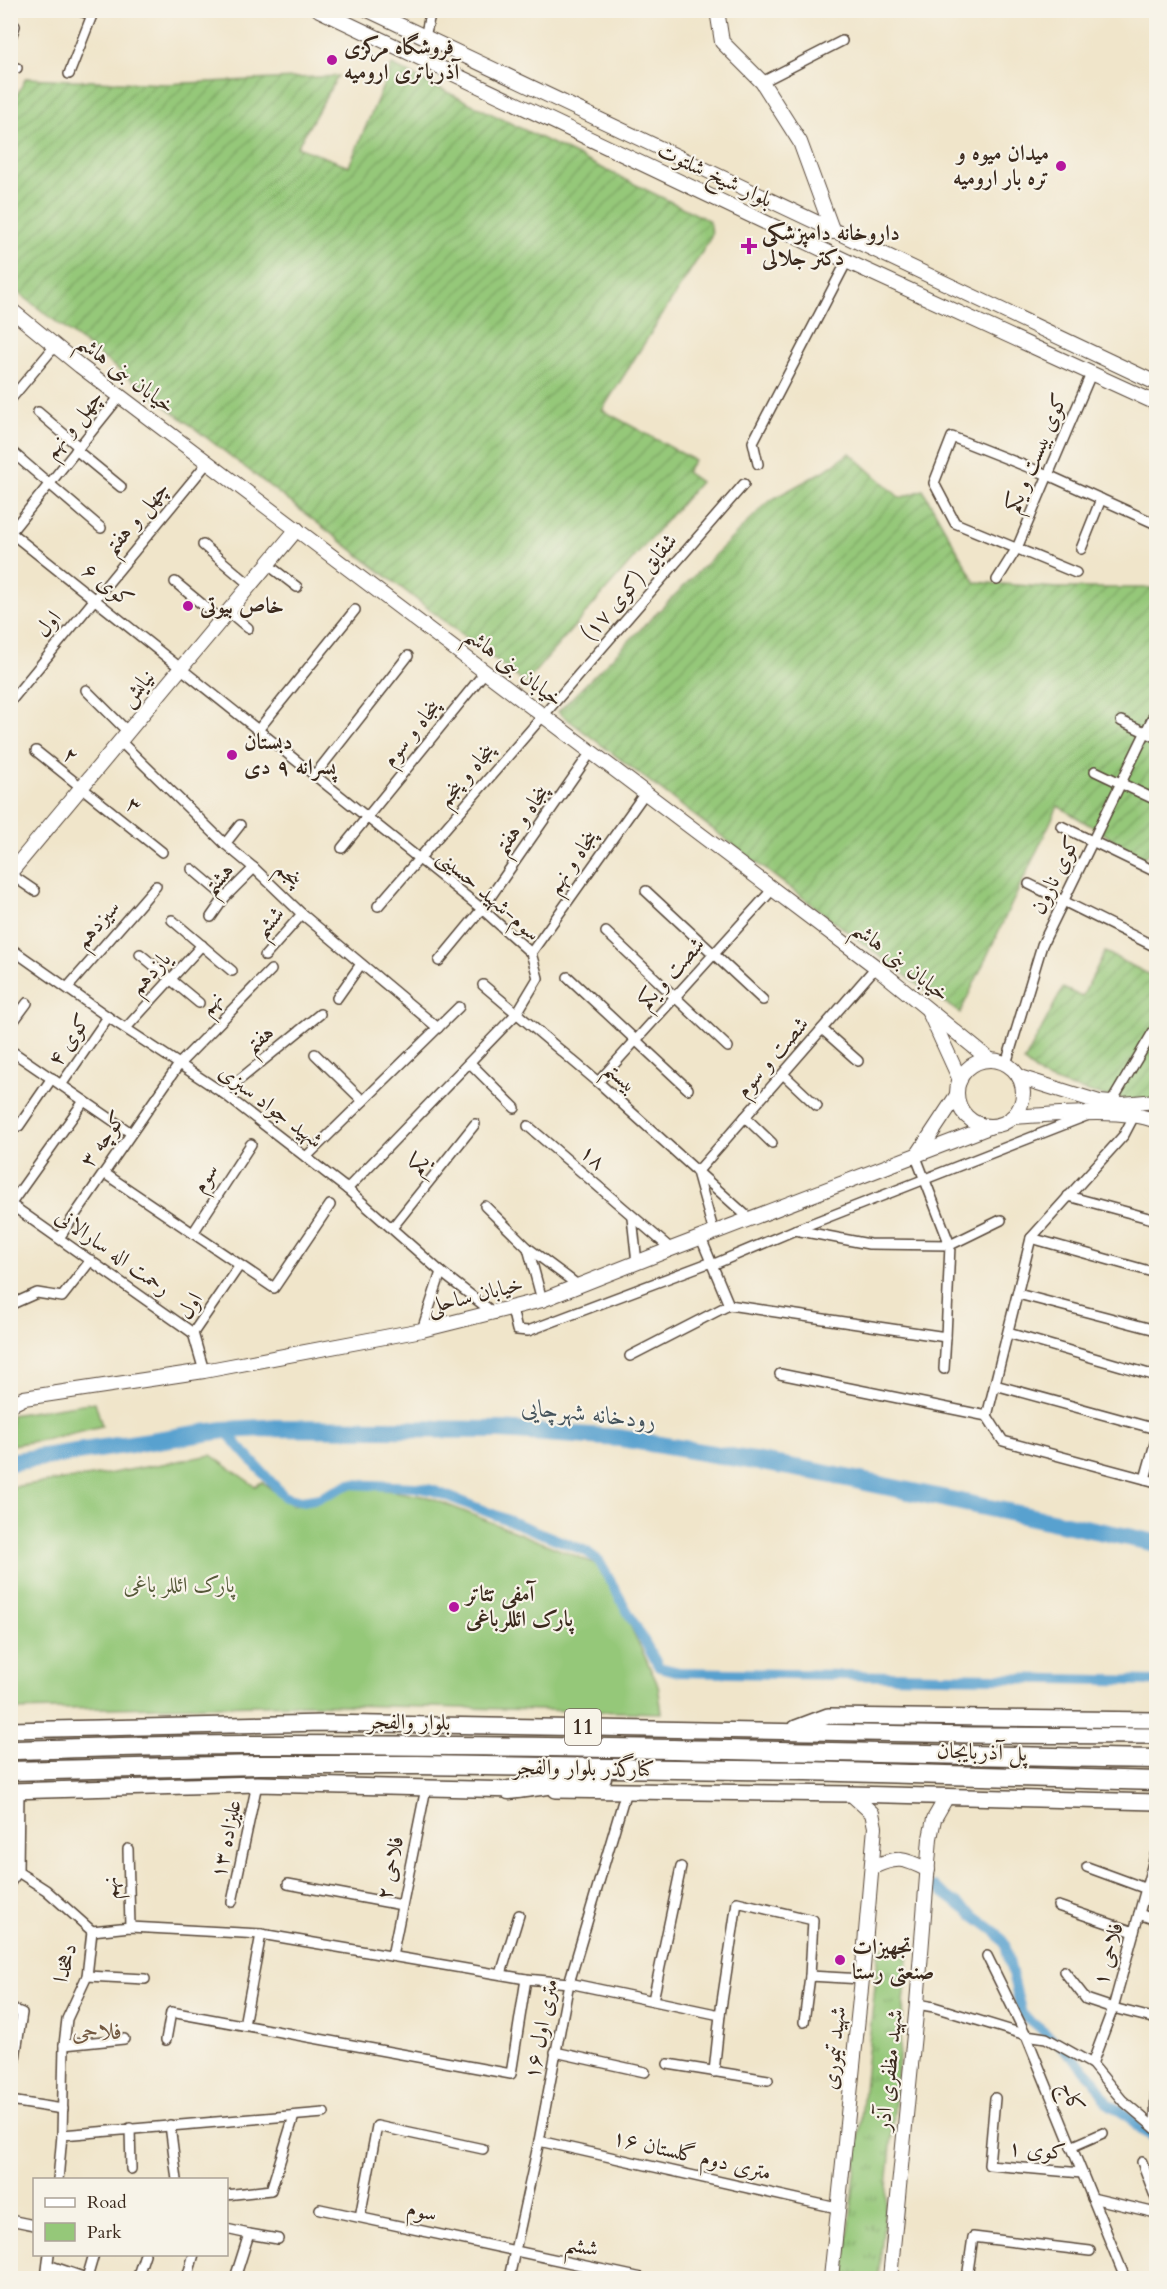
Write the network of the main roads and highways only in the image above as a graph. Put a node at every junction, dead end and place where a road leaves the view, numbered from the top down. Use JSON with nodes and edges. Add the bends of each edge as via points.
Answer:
{"nodes":[{"id":1,"x":1156,"y":1720,"type":"edge"},
{"id":2,"x":10,"y":1730,"type":"edge"},
{"id":3,"x":727,"y":1730,"type":"junction"},
{"id":4,"x":790,"y":1731,"type":"junction"},
{"id":5,"x":1156,"y":1736,"type":"edge"},
{"id":6,"x":591,"y":1749,"type":"junction"},
{"id":7,"x":10,"y":1750,"type":"edge"},
{"id":8,"x":807,"y":1751,"type":"joint"},
{"id":9,"x":1156,"y":1760,"type":"edge"},
{"id":10,"x":667,"y":1770,"type":"junction"},
{"id":11,"x":10,"y":1771,"type":"edge"},
{"id":12,"x":806,"y":1771,"type":"joint"},
{"id":13,"x":1154,"y":1781,"type":"edge"},
{"id":14,"x":15,"y":1790,"type":"edge"},
{"id":15,"x":509,"y":1790,"type":"junction"},
{"id":16,"x":1156,"y":1802,"type":"edge"}],
"edges":[{"from":1,"to":4,"type":"main road","via":[[828,1716]]},
{"from":2,"to":3,"type":"main road","name":"کنارگذر بلوار والفجر","number":"11","via":[[324,1723]]},
{"from":3,"to":4,"type":"main road","name":"کنارگذر بلوار والفجر","number":"11"},
{"from":3,"to":6,"type":"main road"},
{"from":4,"to":5,"type":"main road","name":"کنارگذر بلوار والفجر","number":"11"},
{"from":6,"to":7,"type":"highway","name":"بلوار والفجر","number":"11","via":[[266,1744]]},
{"from":6,"to":8,"type":"highway","name":"بلوار والفجر","number":"11"},
{"from":8,"to":9,"type":"highway","name":"پل آذربایجان"},
{"from":10,"to":11,"type":"highway","name":"بلوار والفجر","number":"11","via":[[260,1765]]},
{"from":10,"to":12,"type":"highway","name":"بلوار والفجر","number":"11"},
{"from":10,"to":15,"type":"highway"},
{"from":12,"to":13,"type":"highway","name":"پل آذربایجان"},
{"from":14,"to":15,"type":"main road","name":"کنارگذر بلوار والفجر","via":[[257,1784]]},
{"from":15,"to":16,"type":"main road","name":"کنارگذر بلوار والفجر"}]}
